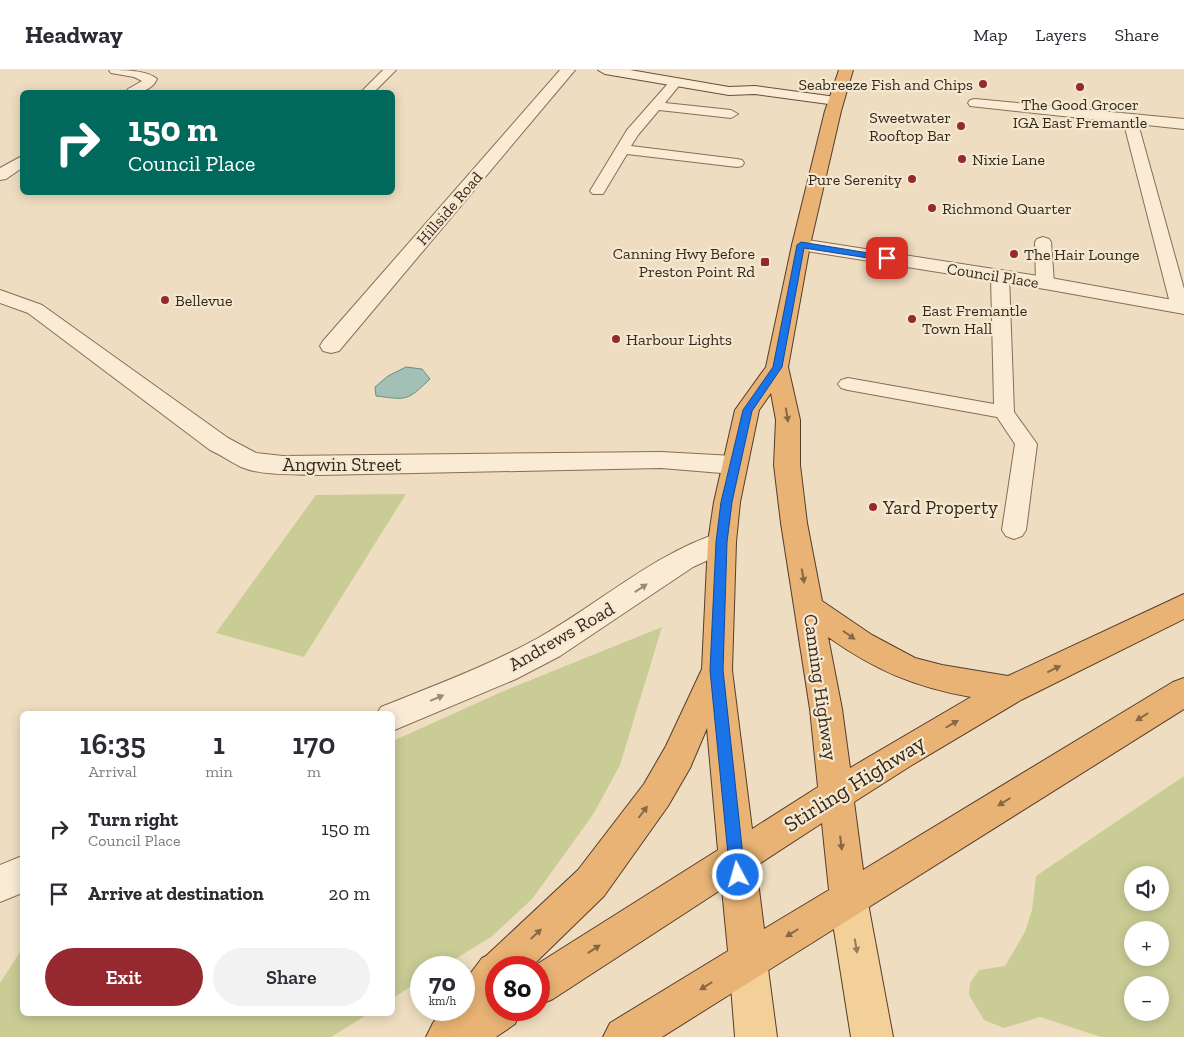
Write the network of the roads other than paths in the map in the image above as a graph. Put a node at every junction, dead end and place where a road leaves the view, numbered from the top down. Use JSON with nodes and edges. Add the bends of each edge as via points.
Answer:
{"nodes":[{"id":1,"x":116,"y":70,"type":"edge"},
{"id":2,"x":390,"y":70,"type":"edge"},
{"id":3,"x":568,"y":70,"type":"edge"},
{"id":4,"x":605,"y":70,"type":"edge"},
{"id":5,"x":846,"y":70,"type":"edge"},
{"id":6,"x":676,"y":82,"type":"junction"},
{"id":7,"x":136,"y":90,"type":"edge"},
{"id":8,"x":369,"y":90,"type":"edge"},
{"id":9,"x":975,"y":103,"type":"dead end"},
{"id":10,"x":656,"y":106,"type":"junction"},
{"id":11,"x":834,"y":106,"type":"junction"},
{"id":12,"x":731,"y":114,"type":"dead end"},
{"id":13,"x":1130,"y":120,"type":"junction"},
{"id":14,"x":1184,"y":124,"type":"edge"},
{"id":15,"x":623,"y":149,"type":"junction"},
{"id":16,"x":20,"y":162,"type":"edge"},
{"id":17,"x":736,"y":163,"type":"dead end"},
{"id":18,"x":0,"y":175,"type":"edge"},
{"id":19,"x":598,"y":191,"type":"dead end"},
{"id":20,"x":1042,"y":242,"type":"dead end"},
{"id":21,"x":801,"y":245,"type":"junction"},
{"id":22,"x":1000,"y":276,"type":"junction"},
{"id":23,"x":1045,"y":283,"type":"junction"},
{"id":24,"x":0,"y":296,"type":"edge"},
{"id":25,"x":1182,"y":307,"type":"edge"},
{"id":26,"x":331,"y":346,"type":"dead end"},
{"id":27,"x":778,"y":367,"type":"junction"},
{"id":28,"x":848,"y":384,"type":"dead end"},
{"id":29,"x":1004,"y":412,"type":"junction"},
{"id":30,"x":734,"y":465,"type":"junction"},
{"id":31,"x":1014,"y":530,"type":"dead end"},
{"id":32,"x":722,"y":542,"type":"junction"},
{"id":33,"x":1184,"y":606,"type":"edge"},
{"id":34,"x":809,"y":607,"type":"junction"},
{"id":35,"x":717,"y":670,"type":"junction"},
{"id":36,"x":1010,"y":690,"type":"junction"},
{"id":37,"x":1184,"y":692,"type":"edge"},
{"id":38,"x":395,"y":716,"type":"edge"},
{"id":39,"x":836,"y":794,"type":"junction"},
{"id":40,"x":736,"y":857,"type":"junction"},
{"id":41,"x":20,"y":875,"type":"edge"},
{"id":42,"x":0,"y":884,"type":"edge"},
{"id":43,"x":848,"y":898,"type":"junction"},
{"id":44,"x":514,"y":956,"type":"edge"},
{"id":45,"x":748,"y":961,"type":"junction"},
{"id":46,"x":550,"y":978,"type":"edge"},
{"id":47,"x":485,"y":987,"type":"edge"},
{"id":48,"x":485,"y":1021,"type":"edge"},
{"id":49,"x":447,"y":1037,"type":"edge"},
{"id":50,"x":460,"y":1037,"type":"edge"},
{"id":51,"x":624,"y":1037,"type":"edge"},
{"id":52,"x":756,"y":1037,"type":"edge"},
{"id":53,"x":872,"y":1037,"type":"edge"}],
"edges":[{"from":1,"to":7,"type":"street","via":[[148,76],[148,83]]},
{"from":2,"to":8,"type":"lane"},
{"from":3,"to":26,"type":"street","name":"Hillside Road"},
{"from":4,"to":6,"type":"street"},
{"from":5,"to":11,"type":"highway","name":"Canning Highway"},
{"from":6,"to":10,"type":"lane"},
{"from":6,"to":11,"type":"street","via":[[729,91],[750,99]]},
{"from":9,"to":13,"type":"street"},
{"from":10,"to":12,"type":"lane"},
{"from":10,"to":15,"type":"lane","via":[[632,133]]},
{"from":11,"to":21,"type":"highway","name":"Canning Highway"},
{"from":13,"to":14,"type":"street"},
{"from":13,"to":25,"type":"lane"},
{"from":15,"to":17,"type":"lane"},
{"from":15,"to":19,"type":"lane"},
{"from":16,"to":18,"type":"street"},
{"from":20,"to":23,"type":"lane"},
{"from":21,"to":22,"type":"street","name":"Council Place"},
{"from":21,"to":27,"type":"highway","name":"Canning Highway"},
{"from":22,"to":23,"type":"street","name":"Council Place"},
{"from":22,"to":29,"type":"lane"},
{"from":23,"to":25,"type":"street","name":"Council Place"},
{"from":24,"to":30,"type":"street","name":"Angwin Street","via":[[35,309],[219,444],[251,461],[319,466],[661,460]]},
{"from":27,"to":30,"type":"highway","name":"Canning Highway","via":[[748,410]]},
{"from":27,"to":34,"type":"highway","name":"Canning Highway","one_way":true,"via":[[788,420],[787,465],[794,523]]},
{"from":28,"to":29,"type":"lane"},
{"from":29,"to":31,"type":"lane","via":[[1026,444]]},
{"from":30,"to":32,"type":"highway","name":"Canning Highway"},
{"from":32,"to":35,"type":"highway","name":"Canning Highway"},
{"from":38,"to":32,"type":"street","name":"Andrews Road","one_way":true,"via":[[505,670],[549,647],[683,560]]},
{"from":36,"to":33,"type":"highway","name":"Stirling Highway","one_way":true},
{"from":34,"to":36,"type":"highway","one_way":true,"via":[[876,654],[920,673]]},
{"from":34,"to":39,"type":"highway","name":"Canning Highway"},
{"from":35,"to":40,"type":"highway","name":"Canning Highway"},
{"from":44,"to":35,"type":"highway","one_way":true,"via":[[591,883],[656,795],[678,757]]},
{"from":39,"to":36,"type":"highway","name":"Stirling Highway","one_way":true},
{"from":37,"to":43,"type":"highway","one_way":true},
{"from":39,"to":40,"type":"highway","name":"Stirling Highway"},
{"from":39,"to":43,"type":"highway","name":"Canning Highway","one_way":true},
{"from":40,"to":45,"type":"highway","name":"Canning Highway"},
{"from":46,"to":40,"type":"highway","name":"Stirling Highway","one_way":true},
{"from":41,"to":42,"type":"street"},
{"from":43,"to":45,"type":"highway","one_way":true},
{"from":43,"to":53,"type":"main road","name":"Canning Highway","one_way":true},
{"from":45,"to":51,"type":"highway","one_way":true},
{"from":45,"to":52,"type":"main road","name":"Canning Highway"},
{"from":47,"to":49,"type":"highway"},
{"from":48,"to":50,"type":"highway"}]}
